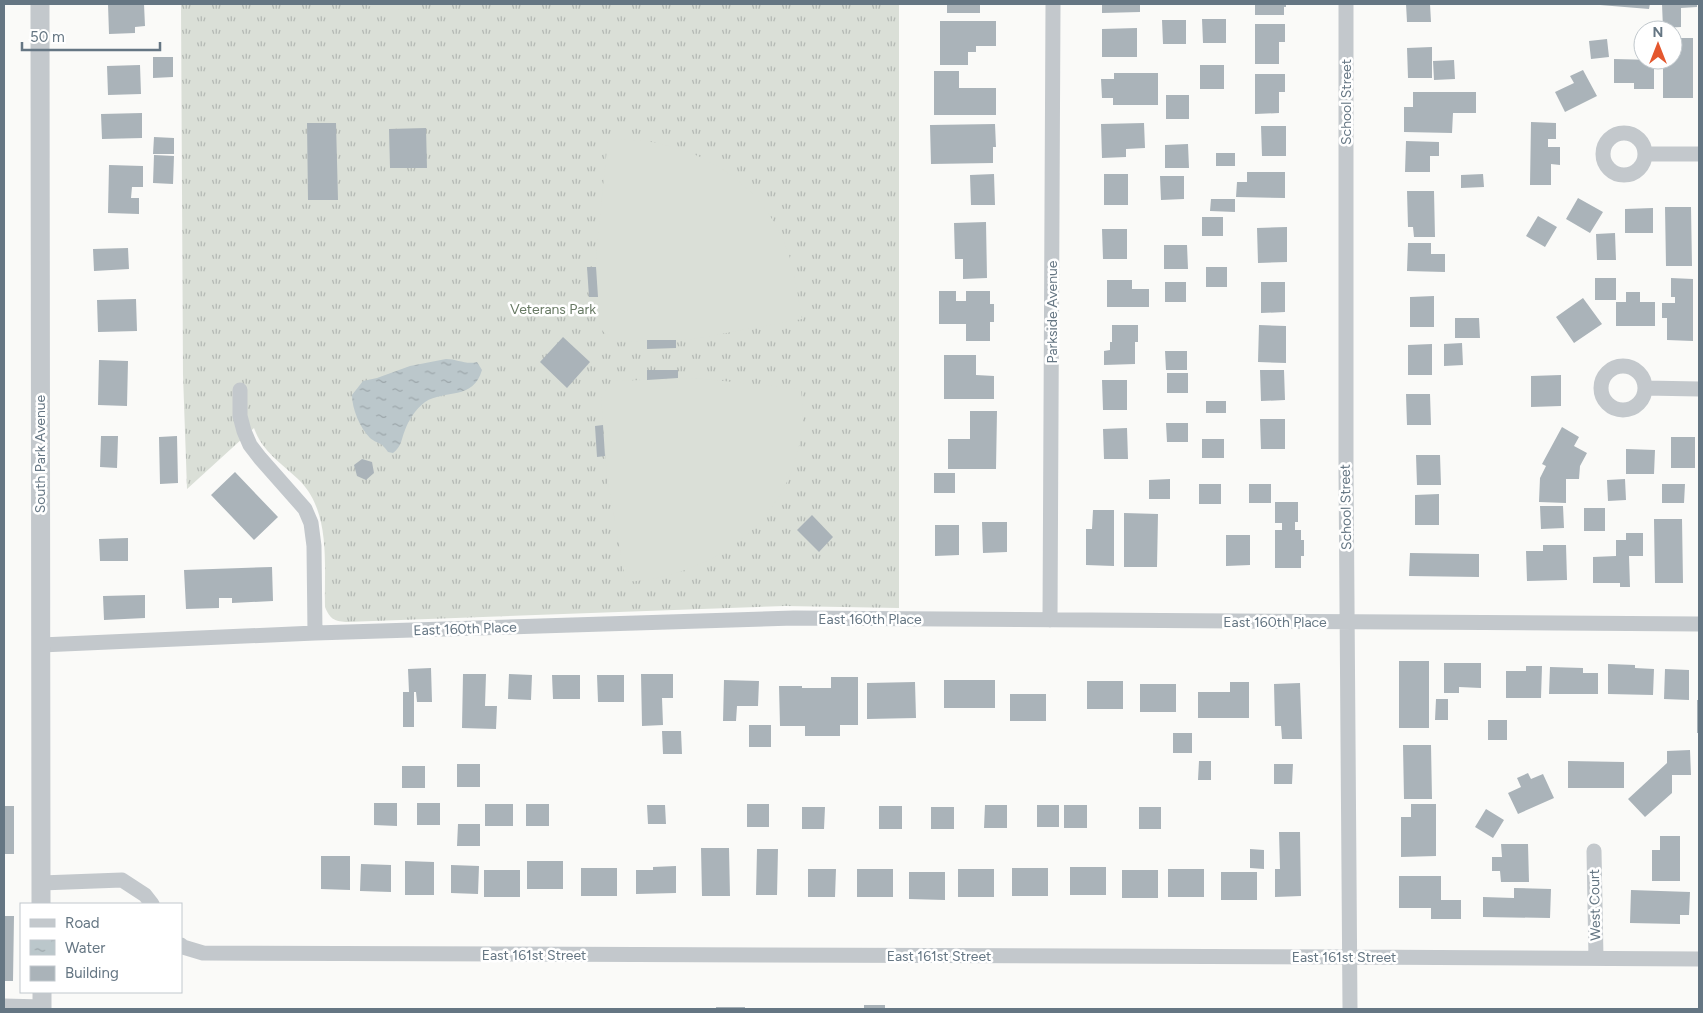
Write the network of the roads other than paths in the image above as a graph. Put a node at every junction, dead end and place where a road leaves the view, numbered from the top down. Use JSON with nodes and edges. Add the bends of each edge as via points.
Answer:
{"nodes":[{"id":1,"x":40,"y":4,"type":"edge"},
{"id":2,"x":1053,"y":4,"type":"edge"},
{"id":3,"x":1346,"y":4,"type":"edge"},
{"id":4,"x":1646,"y":154,"type":"dead end"},
{"id":5,"x":1699,"y":154,"type":"edge"},
{"id":6,"x":1645,"y":388,"type":"dead end"},
{"id":7,"x":1699,"y":389,"type":"edge"},
{"id":8,"x":240,"y":390,"type":"dead end"},
{"id":9,"x":1050,"y":620,"type":"junction"},
{"id":10,"x":1348,"y":622,"type":"junction"},
{"id":11,"x":1699,"y":624,"type":"edge"},
{"id":12,"x":316,"y":633,"type":"junction"},
{"id":13,"x":40,"y":645,"type":"junction"},
{"id":14,"x":1594,"y":851,"type":"dead end"},
{"id":15,"x":41,"y":883,"type":"junction"},
{"id":16,"x":41,"y":903,"type":"edge"},
{"id":17,"x":151,"y":903,"type":"edge"},
{"id":18,"x":182,"y":946,"type":"edge"},
{"id":19,"x":1350,"y":957,"type":"junction"},
{"id":20,"x":1596,"y":958,"type":"junction"},
{"id":21,"x":1699,"y":959,"type":"edge"},
{"id":22,"x":42,"y":1003,"type":"edge"},
{"id":23,"x":4,"y":1006,"type":"edge"},
{"id":24,"x":1350,"y":1009,"type":"edge"}],
"edges":[{"from":1,"to":13,"type":"street","name":"South Park Avenue"},
{"from":2,"to":9,"type":"street","name":"Parkside Avenue"},
{"from":3,"to":10,"type":"street","name":"School Street"},
{"from":4,"to":5,"type":"street"},
{"from":6,"to":7,"type":"street"},
{"from":8,"to":12,"type":"street","via":[[240,416],[250,445],[305,509],[311,523]]},
{"from":9,"to":10,"type":"street","name":"East 160th Place"},
{"from":9,"to":12,"type":"street","name":"East 160th Place","via":[[794,618]]},
{"from":10,"to":11,"type":"street","name":"East 160th Place"},
{"from":10,"to":19,"type":"street","name":"School Street"},
{"from":12,"to":13,"type":"street","name":"East 160th Place"},
{"from":13,"to":15,"type":"street","name":"South Park Avenue"},
{"from":14,"to":20,"type":"street","name":"West Court"},
{"from":15,"to":16,"type":"street","name":"South Park Avenue"},
{"from":15,"to":17,"type":"street","via":[[122,880]]},
{"from":18,"to":19,"type":"street","name":"East 161st Street","via":[[203,954]]},
{"from":19,"to":20,"type":"street","name":"East 161st Street"},
{"from":19,"to":24,"type":"street","name":"School Street"},
{"from":20,"to":21,"type":"street","name":"East 161st Street"},
{"from":22,"to":23,"type":"street"}]}
